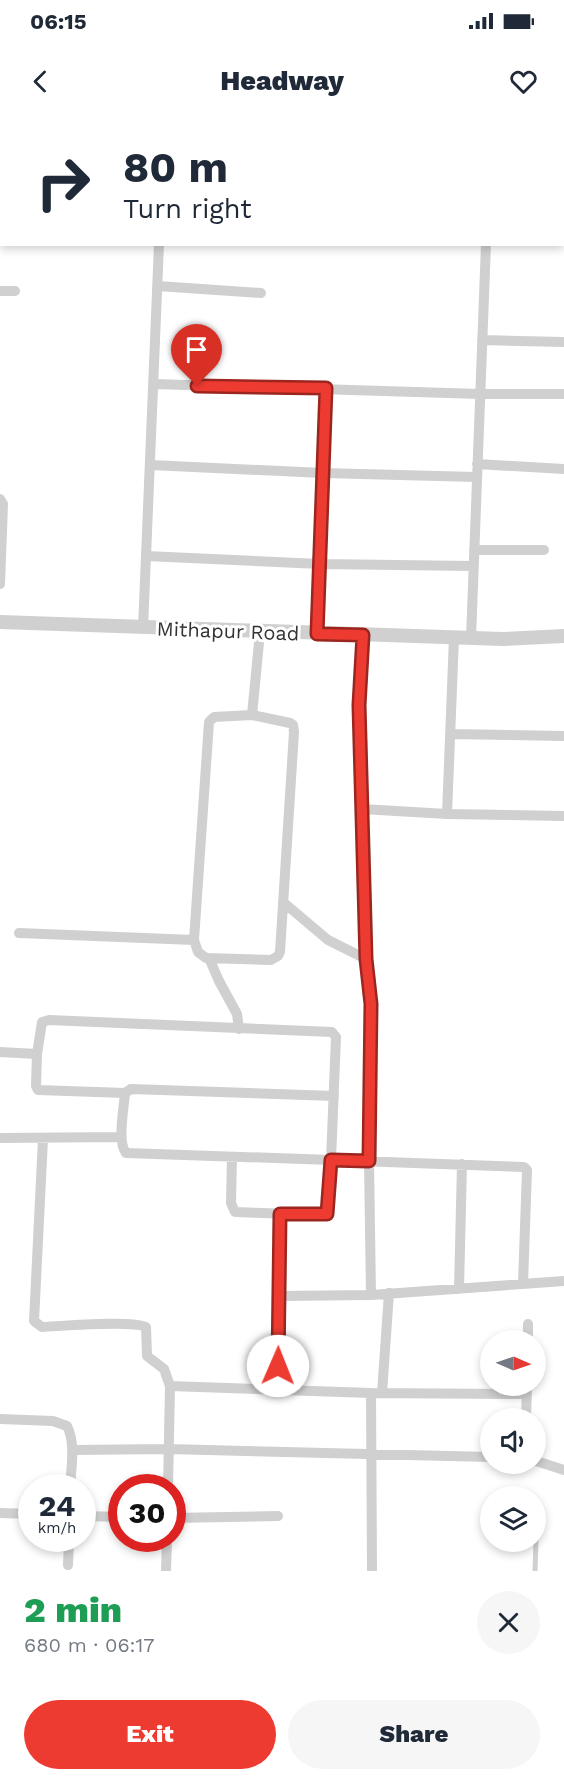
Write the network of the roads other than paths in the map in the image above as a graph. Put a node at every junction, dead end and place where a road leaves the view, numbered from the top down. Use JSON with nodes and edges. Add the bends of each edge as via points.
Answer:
{"nodes":[{"id":1,"x":159,"y":246,"type":"edge"},
{"id":2,"x":486,"y":246,"type":"edge"},
{"id":3,"x":158,"y":286,"type":"junction"},
{"id":4,"x":0,"y":291,"type":"edge"},
{"id":5,"x":15,"y":291,"type":"dead end"},
{"id":6,"x":261,"y":293,"type":"dead end"},
{"id":7,"x":482,"y":340,"type":"junction"},
{"id":8,"x":564,"y":342,"type":"edge"},
{"id":9,"x":154,"y":384,"type":"junction"},
{"id":10,"x":326,"y":388,"type":"junction"},
{"id":11,"x":480,"y":394,"type":"junction"},
{"id":12,"x":564,"y":394,"type":"edge"},
{"id":13,"x":477,"y":464,"type":"junction"},
{"id":14,"x":151,"y":465,"type":"junction"},
{"id":15,"x":564,"y":469,"type":"edge"},
{"id":16,"x":323,"y":473,"type":"junction"},
{"id":17,"x":476,"y":477,"type":"junction"},
{"id":18,"x":0,"y":499,"type":"edge"},
{"id":19,"x":474,"y":550,"type":"junction"},
{"id":20,"x":544,"y":550,"type":"dead end"},
{"id":21,"x":146,"y":556,"type":"junction"},
{"id":22,"x":320,"y":564,"type":"junction"},
{"id":23,"x":473,"y":566,"type":"junction"},
{"id":24,"x":0,"y":584,"type":"edge"},
{"id":25,"x":0,"y":622,"type":"edge"},
{"id":26,"x":143,"y":628,"type":"junction"},
{"id":27,"x":260,"y":632,"type":"junction"},
{"id":28,"x":317,"y":634,"type":"junction"},
{"id":29,"x":363,"y":635,"type":"junction"},
{"id":30,"x":564,"y":636,"type":"edge"},
{"id":31,"x":454,"y":637,"type":"junction"},
{"id":32,"x":471,"y":638,"type":"junction"},
{"id":33,"x":252,"y":716,"type":"junction"},
{"id":34,"x":451,"y":734,"type":"junction"},
{"id":35,"x":564,"y":736,"type":"edge"},
{"id":36,"x":362,"y":809,"type":"junction"},
{"id":37,"x":447,"y":814,"type":"junction"},
{"id":38,"x":564,"y":816,"type":"edge"},
{"id":39,"x":284,"y":902,"type":"junction"},
{"id":40,"x":19,"y":933,"type":"dead end"},
{"id":41,"x":194,"y":940,"type":"junction"},
{"id":42,"x":209,"y":958,"type":"junction"},
{"id":43,"x":366,"y":959,"type":"junction"},
{"id":44,"x":238,"y":1029,"type":"junction"},
{"id":45,"x":0,"y":1052,"type":"edge"},
{"id":46,"x":37,"y":1054,"type":"junction"},
{"id":47,"x":125,"y":1093,"type":"junction"},
{"id":48,"x":334,"y":1096,"type":"junction"},
{"id":49,"x":121,"y":1137,"type":"junction"},
{"id":50,"x":0,"y":1138,"type":"edge"},
{"id":51,"x":43,"y":1139,"type":"junction"},
{"id":52,"x":232,"y":1157,"type":"junction"},
{"id":53,"x":331,"y":1160,"type":"junction"},
{"id":54,"x":369,"y":1161,"type":"junction"},
{"id":55,"x":462,"y":1164,"type":"junction"},
{"id":56,"x":280,"y":1214,"type":"junction"},
{"id":57,"x":564,"y":1281,"type":"edge"},
{"id":58,"x":523,"y":1284,"type":"junction"},
{"id":59,"x":459,"y":1289,"type":"junction"},
{"id":60,"x":389,"y":1293,"type":"junction"},
{"id":61,"x":371,"y":1295,"type":"junction"},
{"id":62,"x":280,"y":1296,"type":"junction"},
{"id":63,"x":528,"y":1324,"type":"dead end"},
{"id":64,"x":528,"y":1330,"type":"edge"},
{"id":65,"x":170,"y":1386,"type":"junction"},
{"id":66,"x":278,"y":1389,"type":"junction"},
{"id":67,"x":480,"y":1391,"type":"edge"},
{"id":68,"x":376,"y":1393,"type":"junction"},
{"id":69,"x":0,"y":1419,"type":"edge"},
{"id":70,"x":168,"y":1449,"type":"junction"},
{"id":71,"x":72,"y":1450,"type":"junction"},
{"id":72,"x":371,"y":1453,"type":"junction"},
{"id":73,"x":480,"y":1457,"type":"edge"},
{"id":74,"x":546,"y":1464,"type":"edge"},
{"id":75,"x":564,"y":1470,"type":"edge"},
{"id":76,"x":71,"y":1474,"type":"edge"},
{"id":77,"x":168,"y":1474,"type":"edge"},
{"id":78,"x":0,"y":1513,"type":"edge"},
{"id":79,"x":18,"y":1514,"type":"edge"},
{"id":80,"x":278,"y":1516,"type":"dead end"},
{"id":81,"x":186,"y":1518,"type":"edge"},
{"id":82,"x":68,"y":1552,"type":"edge"},
{"id":83,"x":167,"y":1552,"type":"edge"},
{"id":84,"x":536,"y":1552,"type":"edge"},
{"id":85,"x":68,"y":1565,"type":"dead end"},
{"id":86,"x":166,"y":1571,"type":"edge"},
{"id":87,"x":372,"y":1571,"type":"edge"},
{"id":88,"x":535,"y":1571,"type":"edge"}],
"edges":[{"from":1,"to":3,"type":"street"},
{"from":2,"to":7,"type":"street"},
{"from":3,"to":6,"type":"street"},
{"from":3,"to":9,"type":"street"},
{"from":4,"to":5,"type":"street"},
{"from":7,"to":8,"type":"street"},
{"from":7,"to":11,"type":"street"},
{"from":9,"to":10,"type":"street"},
{"from":9,"to":14,"type":"street"},
{"from":10,"to":11,"type":"street"},
{"from":10,"to":16,"type":"street"},
{"from":11,"to":12,"type":"street"},
{"from":11,"to":13,"type":"street"},
{"from":13,"to":15,"type":"street"},
{"from":13,"to":17,"type":"street"},
{"from":14,"to":16,"type":"street"},
{"from":14,"to":21,"type":"street"},
{"from":16,"to":17,"type":"street"},
{"from":16,"to":22,"type":"street"},
{"from":17,"to":19,"type":"street"},
{"from":18,"to":24,"type":"street"},
{"from":19,"to":20,"type":"street"},
{"from":19,"to":23,"type":"street"},
{"from":21,"to":22,"type":"street"},
{"from":21,"to":26,"type":"street"},
{"from":22,"to":23,"type":"street"},
{"from":22,"to":28,"type":"street"},
{"from":23,"to":32,"type":"street"},
{"from":25,"to":26,"type":"street","name":"Mithapur Road"},
{"from":26,"to":27,"type":"street","name":"Mithapur Road"},
{"from":27,"to":28,"type":"street","name":"Mithapur Road"},
{"from":27,"to":33,"type":"street"},
{"from":28,"to":29,"type":"street","name":"Mithapur Road"},
{"from":29,"to":31,"type":"street","name":"Mithapur Road"},
{"from":29,"to":36,"type":"street","via":[[359,705]]},
{"from":30,"to":32,"type":"street","name":"Mithapur Road"},
{"from":31,"to":32,"type":"street","name":"Mithapur Road"},
{"from":31,"to":34,"type":"street"},
{"from":33,"to":39,"type":"street","via":[[284,721],[293,727]]},
{"from":33,"to":41,"type":"street","via":[[214,717],[208,722]]},
{"from":34,"to":35,"type":"street"},
{"from":34,"to":37,"type":"street"},
{"from":36,"to":37,"type":"street"},
{"from":36,"to":43,"type":"street"},
{"from":37,"to":38,"type":"street"},
{"from":39,"to":42,"type":"street","via":[[281,945],[275,958]]},
{"from":39,"to":43,"type":"street","via":[[328,940]]},
{"from":40,"to":41,"type":"street"},
{"from":41,"to":42,"type":"street","via":[[201,956]]},
{"from":42,"to":44,"type":"street","via":[[237,1014]]},
{"from":43,"to":54,"type":"street","via":[[371,1004]]},
{"from":44,"to":46,"type":"street","via":[[49,1020],[41,1024]]},
{"from":44,"to":48,"type":"street","via":[[334,1033]]},
{"from":45,"to":46,"type":"street"},
{"from":46,"to":47,"type":"street","via":[[38,1090]]},
{"from":47,"to":48,"type":"street","via":[[131,1089]]},
{"from":47,"to":49,"type":"street"},
{"from":48,"to":53,"type":"street"},
{"from":49,"to":51,"type":"street"},
{"from":49,"to":52,"type":"street","via":[[126,1153]]},
{"from":50,"to":51,"type":"street"},
{"from":51,"to":65,"type":"street","via":[[34,1321],[42,1327],[145,1326],[147,1356],[164,1369]]},
{"from":52,"to":53,"type":"street"},
{"from":52,"to":56,"type":"street","via":[[233,1210]]},
{"from":53,"to":54,"type":"street"},
{"from":53,"to":56,"type":"street","via":[[328,1213]]},
{"from":54,"to":55,"type":"street"},
{"from":54,"to":61,"type":"street"},
{"from":55,"to":58,"type":"street","via":[[521,1166],[527,1170]]},
{"from":55,"to":59,"type":"street"},
{"from":56,"to":62,"type":"street"},
{"from":57,"to":58,"type":"street"},
{"from":58,"to":59,"type":"street"},
{"from":59,"to":60,"type":"street"},
{"from":60,"to":61,"type":"street"},
{"from":60,"to":68,"type":"street"},
{"from":61,"to":62,"type":"street"},
{"from":62,"to":66,"type":"street"},
{"from":63,"to":64,"type":"street"},
{"from":65,"to":66,"type":"street"},
{"from":65,"to":70,"type":"street"},
{"from":66,"to":68,"type":"street"},
{"from":67,"to":68,"type":"street"},
{"from":68,"to":72,"type":"street"},
{"from":69,"to":71,"type":"street","via":[[62,1423],[70,1432]]},
{"from":70,"to":71,"type":"street"},
{"from":70,"to":72,"type":"street"},
{"from":70,"to":77,"type":"street"},
{"from":71,"to":76,"type":"street"},
{"from":72,"to":73,"type":"street"},
{"from":72,"to":87,"type":"street"},
{"from":74,"to":75,"type":"street"},
{"from":78,"to":79,"type":"street"},
{"from":80,"to":81,"type":"street"},
{"from":82,"to":85,"type":"street"},
{"from":83,"to":86,"type":"street"},
{"from":84,"to":88,"type":"lane"}]}
